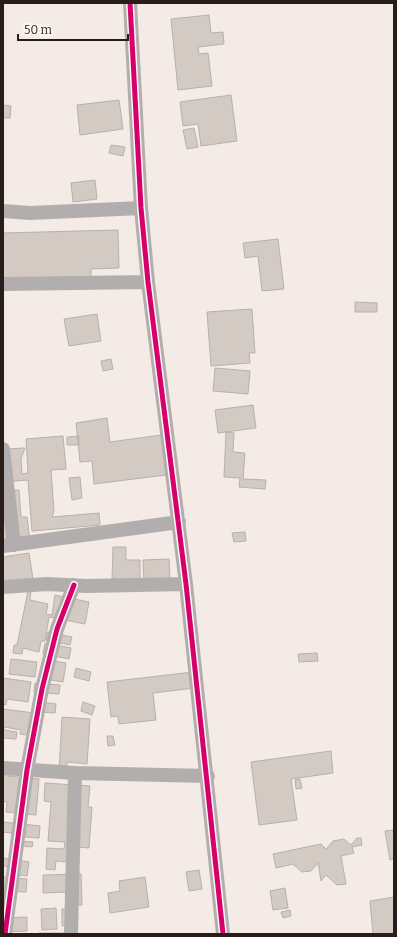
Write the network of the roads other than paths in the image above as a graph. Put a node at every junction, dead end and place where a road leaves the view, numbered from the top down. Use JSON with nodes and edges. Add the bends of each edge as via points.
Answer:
{"nodes":[{"id":1,"x":130,"y":3,"type":"edge"},
{"id":2,"x":141,"y":208,"type":"junction"},
{"id":3,"x":3,"y":211,"type":"edge"},
{"id":4,"x":148,"y":282,"type":"junction"},
{"id":5,"x":3,"y":284,"type":"edge"},
{"id":6,"x":3,"y":449,"type":"edge"},
{"id":7,"x":5,"y":484,"type":"edge"},
{"id":8,"x":179,"y":522,"type":"junction"},
{"id":9,"x":8,"y":545,"type":"edge"},
{"id":10,"x":186,"y":584,"type":"junction"},
{"id":11,"x":74,"y":585,"type":"junction"},
{"id":12,"x":3,"y":587,"type":"edge"},
{"id":13,"x":3,"y":768,"type":"edge"},
{"id":14,"x":27,"y":770,"type":"junction"},
{"id":15,"x":75,"y":773,"type":"junction"},
{"id":16,"x":208,"y":776,"type":"junction"},
{"id":17,"x":5,"y":934,"type":"edge"},
{"id":18,"x":71,"y":934,"type":"edge"},
{"id":19,"x":223,"y":934,"type":"edge"}],
"edges":[{"from":1,"to":2,"type":"street"},
{"from":2,"to":3,"type":"street","via":[[30,213]]},
{"from":2,"to":4,"type":"street"},
{"from":4,"to":5,"type":"street"},
{"from":4,"to":8,"type":"street"},
{"from":6,"to":7,"type":"street"},
{"from":7,"to":9,"type":"street"},
{"from":8,"to":9,"type":"street"},
{"from":8,"to":10,"type":"street"},
{"from":10,"to":11,"type":"street"},
{"from":10,"to":16,"type":"street"},
{"from":11,"to":12,"type":"street"},
{"from":11,"to":14,"type":"street","via":[[57,629],[42,689]]},
{"from":13,"to":14,"type":"street"},
{"from":14,"to":15,"type":"street"},
{"from":14,"to":17,"type":"street"},
{"from":15,"to":16,"type":"street"},
{"from":15,"to":18,"type":"street"},
{"from":16,"to":19,"type":"street"}]}
